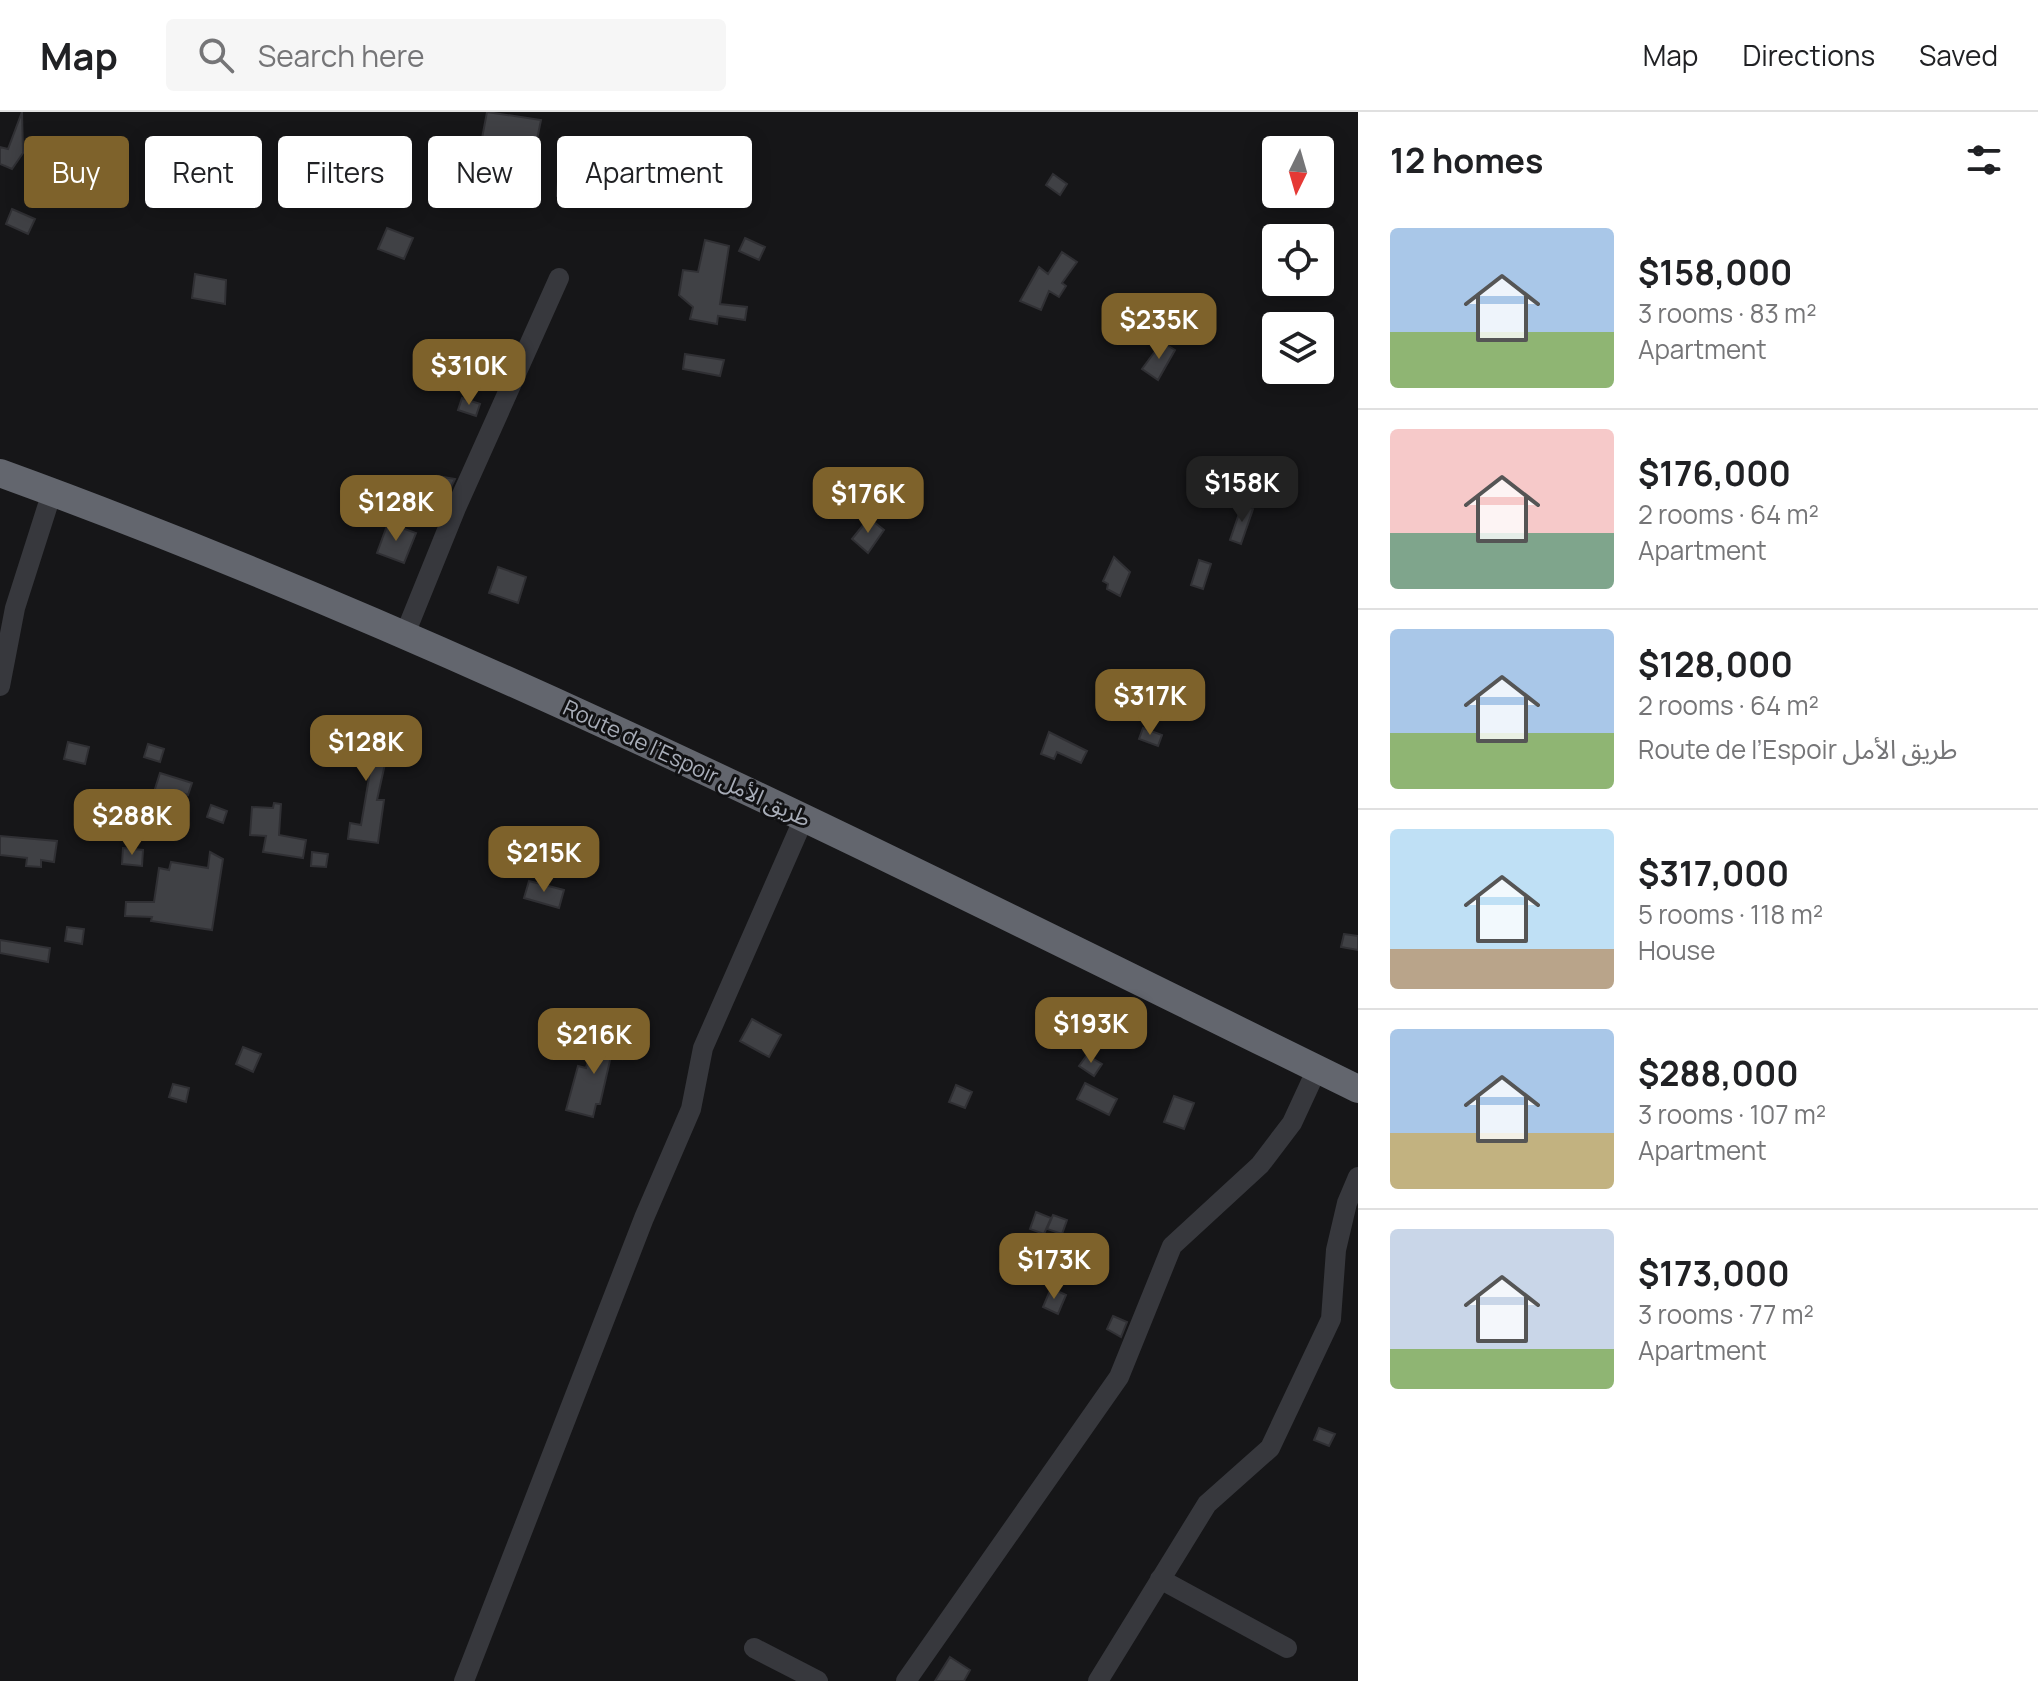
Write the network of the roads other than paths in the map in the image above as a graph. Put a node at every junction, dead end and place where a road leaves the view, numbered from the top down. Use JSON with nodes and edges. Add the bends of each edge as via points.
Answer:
{"nodes":[{"id":1,"x":559,"y":278,"type":"dead end"},
{"id":2,"x":0,"y":473,"type":"edge"},
{"id":3,"x":52,"y":492,"type":"junction"},
{"id":4,"x":405,"y":634,"type":"junction"},
{"id":5,"x":0,"y":686,"type":"edge"},
{"id":6,"x":804,"y":818,"type":"junction"},
{"id":7,"x":1317,"y":1069,"type":"junction"},
{"id":8,"x":1358,"y":1089,"type":"edge"},
{"id":9,"x":1358,"y":1177,"type":"edge"},
{"id":10,"x":1160,"y":1579,"type":"junction"},
{"id":11,"x":754,"y":1648,"type":"dead end"},
{"id":12,"x":1287,"y":1648,"type":"dead end"},
{"id":13,"x":464,"y":1681,"type":"edge"},
{"id":14,"x":818,"y":1681,"type":"edge"},
{"id":15,"x":906,"y":1681,"type":"edge"},
{"id":16,"x":1098,"y":1681,"type":"edge"}],
"edges":[{"from":1,"to":4,"type":"street"},
{"from":2,"to":3,"type":"highway","name":"Route de l’Espoir طريق الأمل"},
{"from":3,"to":4,"type":"highway","name":"Route de l’Espoir طريق الأمل","via":[[232,560]]},
{"from":3,"to":5,"type":"street","via":[[15,608]]},
{"from":4,"to":6,"type":"highway","name":"Route de l’Espoir طريق الأمل"},
{"from":6,"to":7,"type":"highway","name":"Route de l’Espoir طريق الأمل"},
{"from":6,"to":13,"type":"street","via":[[703,1048],[691,1109]]},
{"from":7,"to":8,"type":"highway","name":"Route de l’Espoir طريق الأمل"},
{"from":7,"to":15,"type":"street","via":[[1292,1123],[1260,1165],[1172,1246],[1119,1377]]},
{"from":9,"to":10,"type":"street","via":[[1336,1250],[1331,1319],[1270,1448],[1207,1504]]},
{"from":10,"to":12,"type":"street"},
{"from":10,"to":16,"type":"street"},
{"from":11,"to":14,"type":"street"}]}
